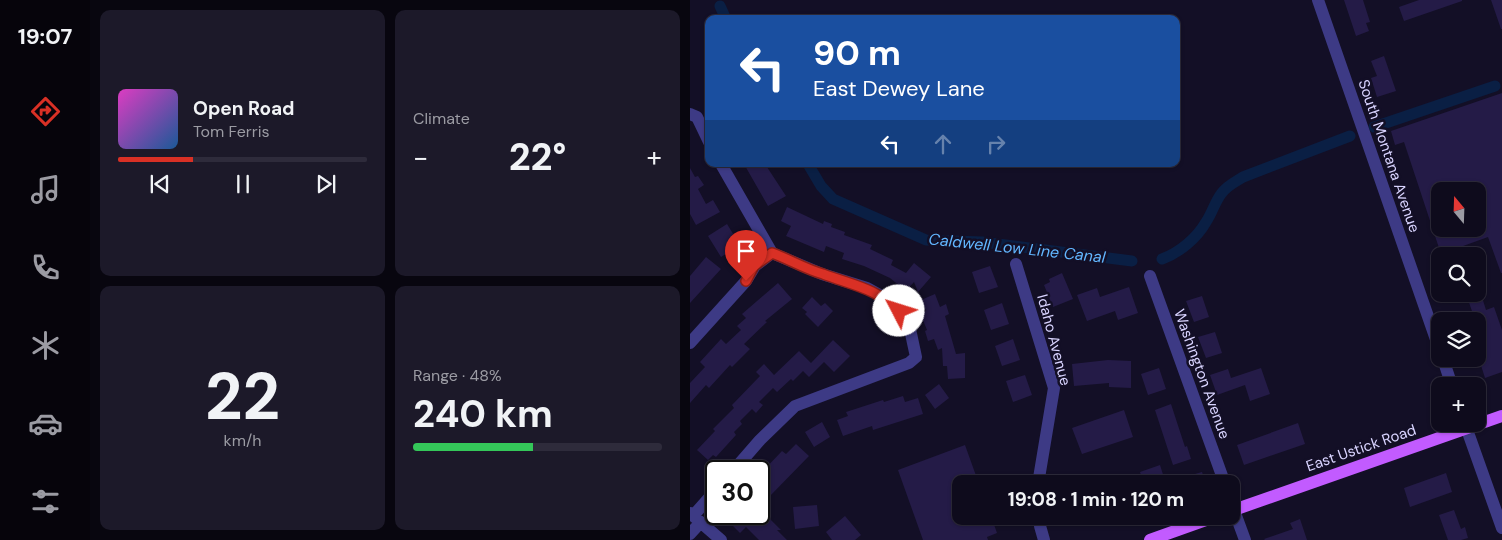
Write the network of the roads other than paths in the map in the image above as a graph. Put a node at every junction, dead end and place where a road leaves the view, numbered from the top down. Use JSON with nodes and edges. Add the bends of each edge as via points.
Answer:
{"nodes":[{"id":1,"x":1318,"y":0,"type":"edge"},
{"id":2,"x":690,"y":114,"type":"edge"},
{"id":3,"x":705,"y":134,"type":"edge"},
{"id":4,"x":723,"y":167,"type":"edge"},
{"id":5,"x":772,"y":253,"type":"junction"},
{"id":6,"x":1016,"y":264,"type":"dead end"},
{"id":7,"x":1150,"y":276,"type":"dead end"},
{"id":8,"x":1431,"y":325,"type":"edge"},
{"id":9,"x":690,"y":342,"type":"edge"},
{"id":10,"x":1502,"y":416,"type":"edge"},
{"id":11,"x":1486,"y":420,"type":"edge"},
{"id":12,"x":1449,"y":432,"type":"edge"},
{"id":13,"x":1468,"y":432,"type":"edge"},
{"id":14,"x":743,"y":460,"type":"edge"},
{"id":15,"x":1040,"y":475,"type":"edge"},
{"id":16,"x":1221,"y":475,"type":"edge"},
{"id":17,"x":705,"y":504,"type":"edge"},
{"id":18,"x":1240,"y":505,"type":"edge"},
{"id":19,"x":695,"y":517,"type":"edge"},
{"id":20,"x":1040,"y":525,"type":"edge"},
{"id":21,"x":1192,"y":525,"type":"edge"},
{"id":22,"x":1239,"y":525,"type":"edge"},
{"id":23,"x":1502,"y":528,"type":"edge"},
{"id":24,"x":690,"y":534,"type":"edge"},
{"id":25,"x":721,"y":540,"type":"edge"},
{"id":26,"x":1044,"y":540,"type":"edge"},
{"id":27,"x":1150,"y":540,"type":"edge"},
{"id":28,"x":1245,"y":540,"type":"edge"}],
"edges":[{"from":1,"to":8,"type":"street","name":"South Montana Avenue"},
{"from":2,"to":3,"type":"street","via":[[697,117]]},
{"from":4,"to":5,"type":"street"},
{"from":5,"to":9,"type":"street","via":[[754,266],[746,281]]},
{"from":5,"to":14,"type":"street","via":[[867,288],[887,299],[910,330],[916,357],[909,364],[796,406]]},
{"from":6,"to":15,"type":"street","name":"Idaho Avenue","via":[[1054,388]]},
{"from":7,"to":16,"type":"street","name":"Washington Avenue"},
{"from":10,"to":11,"type":"main road","name":"East Ustick Road"},
{"from":12,"to":18,"type":"main road","name":"East Ustick Road"},
{"from":13,"to":23,"type":"street"},
{"from":17,"to":19,"type":"street"},
{"from":19,"to":24,"type":"street"},
{"from":19,"to":25,"type":"street"},
{"from":20,"to":26,"type":"street"},
{"from":21,"to":27,"type":"main road"},
{"from":22,"to":28,"type":"street"}]}
